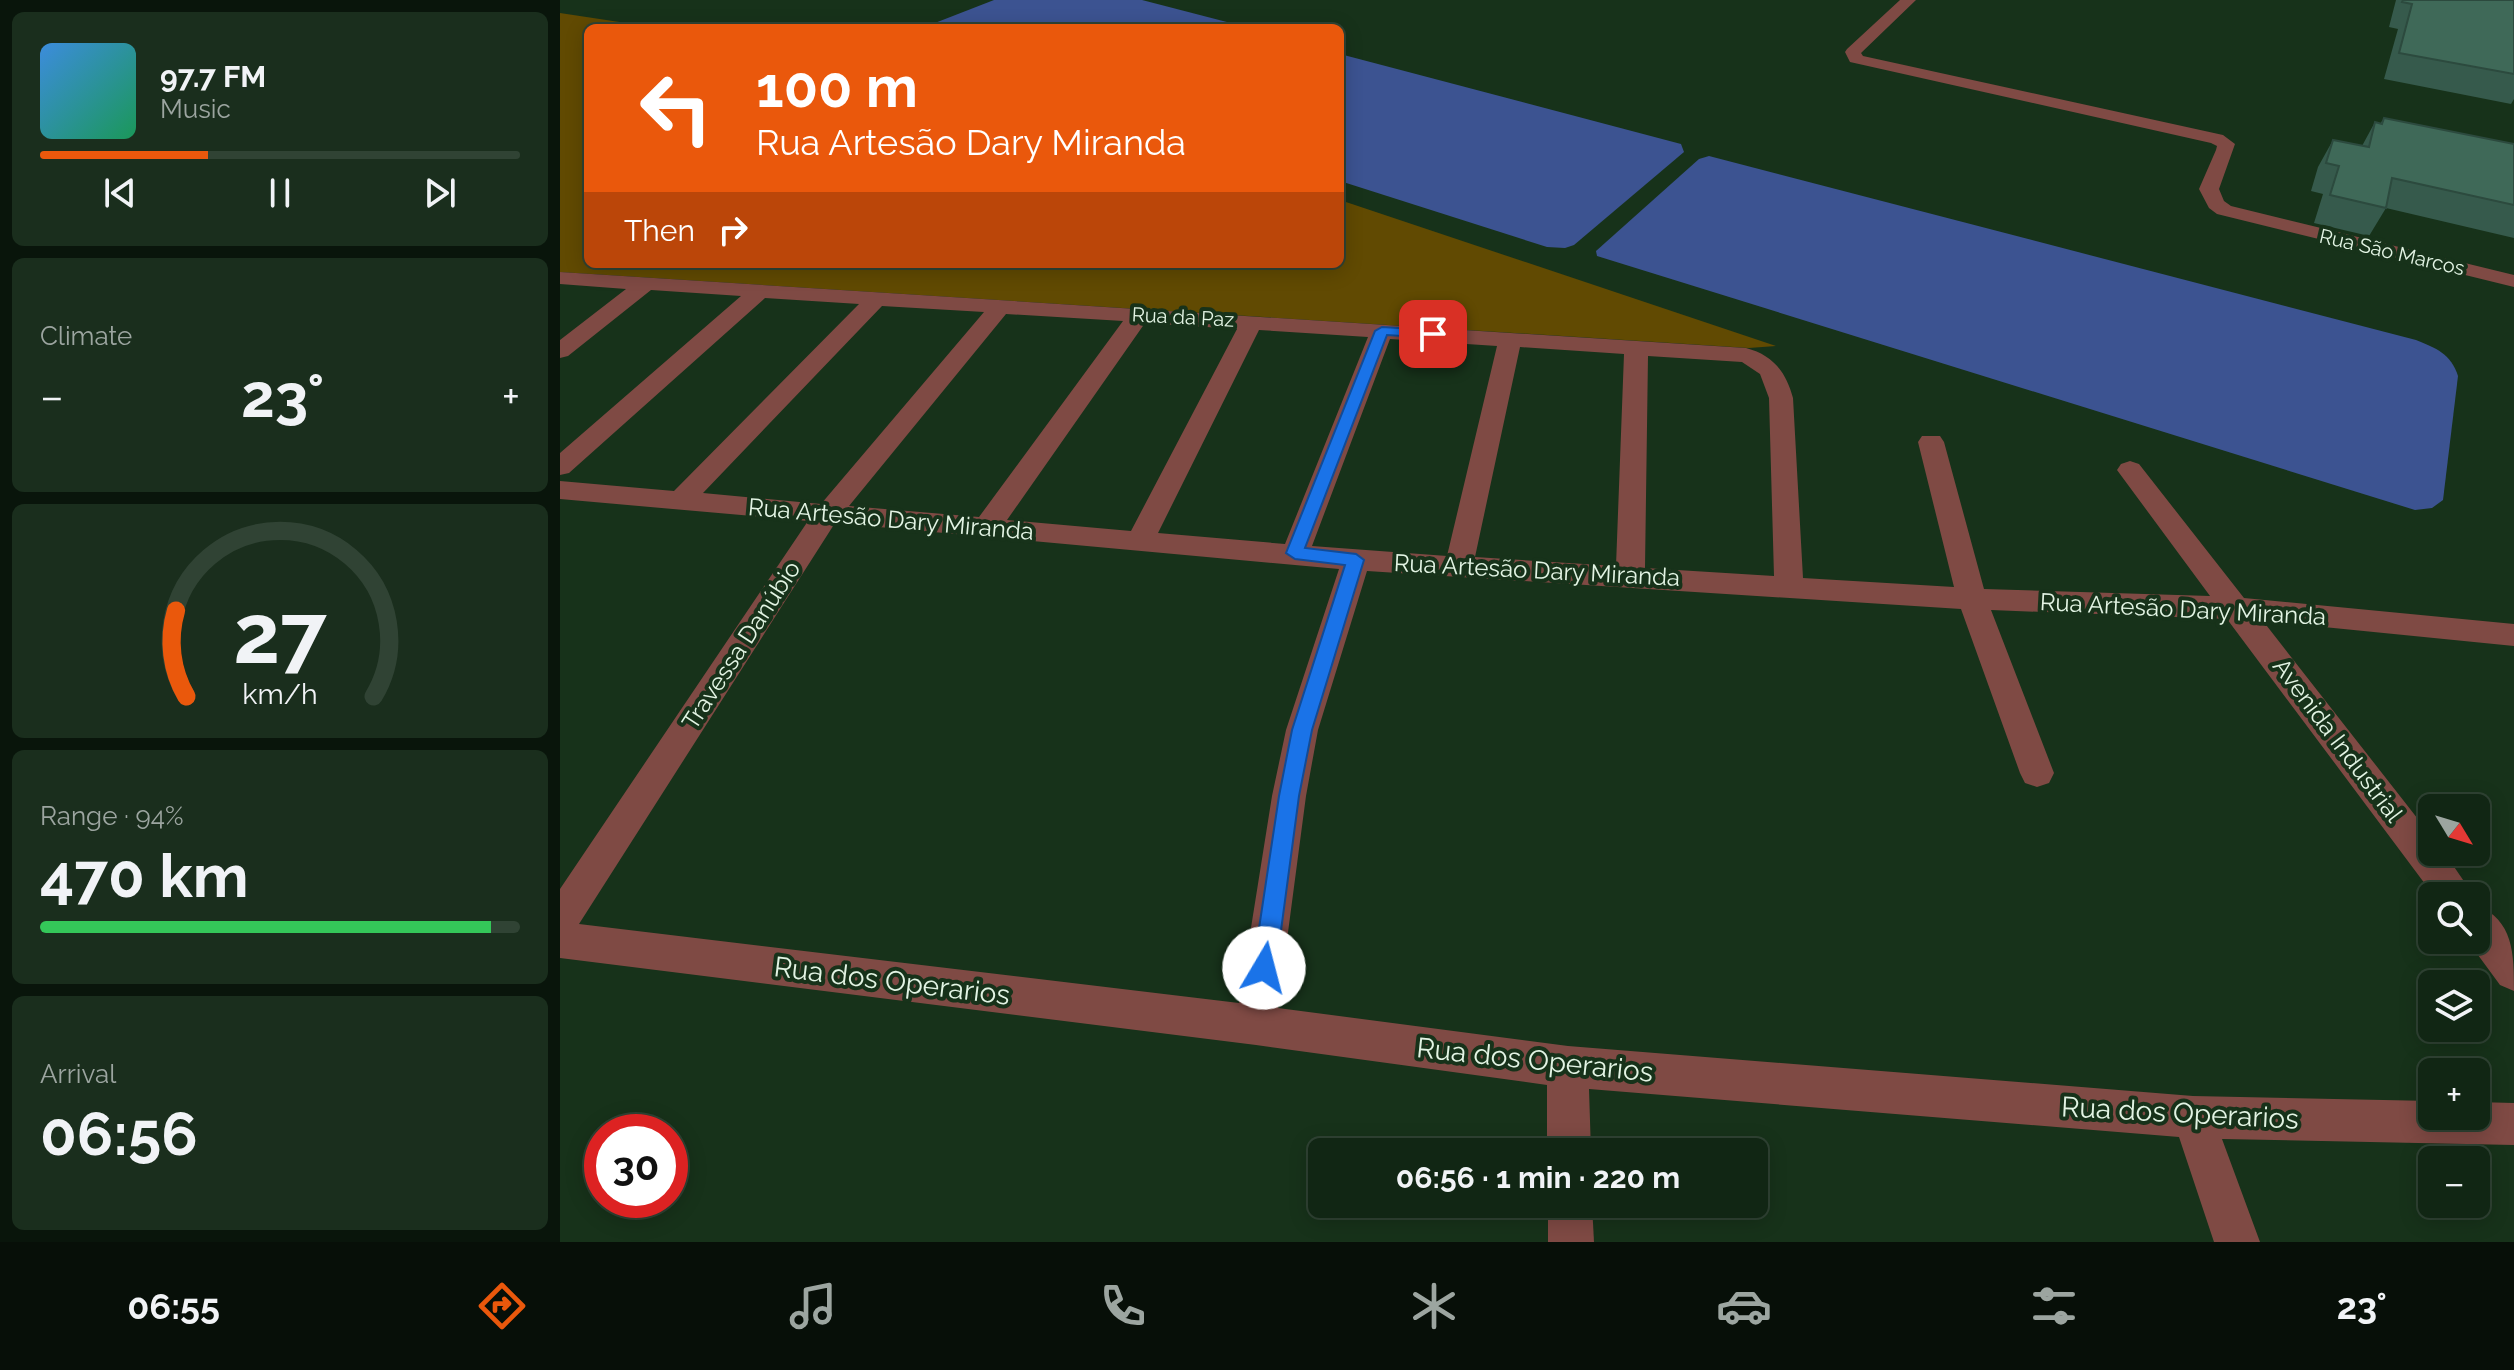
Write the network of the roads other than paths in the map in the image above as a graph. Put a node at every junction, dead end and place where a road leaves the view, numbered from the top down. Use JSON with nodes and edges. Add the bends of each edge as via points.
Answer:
{"nodes":[{"id":1,"x":1909,"y":0,"type":"edge"},
{"id":2,"x":560,"y":278,"type":"edge"},
{"id":3,"x":2514,"y":281,"type":"edge"},
{"id":4,"x":647,"y":283,"type":"junction"},
{"id":5,"x":760,"y":291,"type":"junction"},
{"id":6,"x":875,"y":300,"type":"junction"},
{"id":7,"x":1000,"y":307,"type":"junction"},
{"id":8,"x":1139,"y":315,"type":"junction"},
{"id":9,"x":1252,"y":322,"type":"junction"},
{"id":10,"x":1382,"y":331,"type":"junction"},
{"id":11,"x":1510,"y":339,"type":"junction"},
{"id":12,"x":1636,"y":348,"type":"junction"},
{"id":13,"x":560,"y":351,"type":"edge"},
{"id":14,"x":1931,"y":442,"type":"dead end"},
{"id":15,"x":560,"y":467,"type":"edge"},
{"id":16,"x":2130,"y":470,"type":"dead end"},
{"id":17,"x":560,"y":490,"type":"edge"},
{"id":18,"x":679,"y":502,"type":"junction"},
{"id":19,"x":828,"y":513,"type":"junction"},
{"id":20,"x":987,"y":527,"type":"junction"},
{"id":21,"x":1141,"y":539,"type":"junction"},
{"id":22,"x":1295,"y":553,"type":"junction"},
{"id":23,"x":1356,"y":560,"type":"junction"},
{"id":24,"x":1459,"y":565,"type":"junction"},
{"id":25,"x":1630,"y":575,"type":"junction"},
{"id":26,"x":1789,"y":586,"type":"junction"},
{"id":27,"x":1972,"y":599,"type":"junction"},
{"id":28,"x":2237,"y":608,"type":"junction"},
{"id":29,"x":2514,"y":635,"type":"edge"},
{"id":30,"x":2037,"y":773,"type":"dead end"},
{"id":31,"x":2445,"y":882,"type":"edge"},
{"id":32,"x":560,"y":921,"type":"edge"},
{"id":33,"x":560,"y":940,"type":"edge"},
{"id":34,"x":2490,"y":940,"type":"edge"},
{"id":35,"x":2514,"y":972,"type":"edge"},
{"id":36,"x":1256,"y":1025,"type":"junction"},
{"id":37,"x":1568,"y":1067,"type":"junction"},
{"id":38,"x":2193,"y":1117,"type":"junction"},
{"id":39,"x":2514,"y":1124,"type":"edge"},
{"id":40,"x":1569,"y":1138,"type":"edge"},
{"id":41,"x":1570,"y":1218,"type":"edge"},
{"id":42,"x":1571,"y":1242,"type":"edge"},
{"id":43,"x":2237,"y":1242,"type":"edge"}],
"edges":[{"from":1,"to":3,"type":"street","name":"Rua São Marcos","via":[[1853,52],[1856,59],[2217,139],[2226,144],[2226,155],[2216,166],[2209,189],[2224,210]]},
{"from":2,"to":4,"type":"street","name":"Rua da Paz"},
{"from":4,"to":5,"type":"street","name":"Rua da Paz"},
{"from":4,"to":13,"type":"street"},
{"from":5,"to":6,"type":"street","name":"Rua da Paz"},
{"from":5,"to":15,"type":"street"},
{"from":6,"to":7,"type":"street","name":"Rua da Paz"},
{"from":6,"to":18,"type":"street"},
{"from":7,"to":8,"type":"street","name":"Rua da Paz"},
{"from":7,"to":19,"type":"street","name":"Travessa Danúbio"},
{"from":8,"to":9,"type":"street","name":"Rua da Paz"},
{"from":8,"to":20,"type":"street"},
{"from":9,"to":10,"type":"street","name":"Rua da Paz"},
{"from":9,"to":21,"type":"street"},
{"from":10,"to":11,"type":"street","name":"Rua da Paz"},
{"from":10,"to":22,"type":"street"},
{"from":11,"to":12,"type":"street","name":"Rua da Paz"},
{"from":11,"to":24,"type":"street"},
{"from":12,"to":25,"type":"street"},
{"from":12,"to":26,"type":"street","name":"Rua da Paz","via":[[1756,358],[1770,369],[1781,398]]},
{"from":14,"to":27,"type":"street"},
{"from":16,"to":28,"type":"street","name":"Avenida Industrial"},
{"from":17,"to":18,"type":"street","name":"Rua Artesão Dary Miranda"},
{"from":18,"to":19,"type":"street","name":"Rua Artesão Dary Miranda"},
{"from":19,"to":20,"type":"street","name":"Rua Artesão Dary Miranda"},
{"from":19,"to":32,"type":"street","name":"Travessa Danúbio"},
{"from":20,"to":21,"type":"street","name":"Rua Artesão Dary Miranda"},
{"from":21,"to":22,"type":"street","name":"Rua Artesão Dary Miranda"},
{"from":22,"to":23,"type":"street","name":"Rua Artesão Dary Miranda"},
{"from":23,"to":24,"type":"street","name":"Rua Artesão Dary Miranda"},
{"from":23,"to":36,"type":"street","via":[[1302,730]]},
{"from":24,"to":25,"type":"street","name":"Rua Artesão Dary Miranda"},
{"from":25,"to":26,"type":"street","name":"Rua Artesão Dary Miranda"},
{"from":26,"to":27,"type":"street","name":"Rua Artesão Dary Miranda"},
{"from":27,"to":28,"type":"street","name":"Rua Artesão Dary Miranda"},
{"from":27,"to":30,"type":"street"},
{"from":28,"to":29,"type":"street","name":"Rua Artesão Dary Miranda"},
{"from":28,"to":31,"type":"street","name":"Avenida Industrial"},
{"from":33,"to":36,"type":"street","name":"Rua dos Operarios"},
{"from":34,"to":35,"type":"street"},
{"from":36,"to":37,"type":"street","name":"Rua dos Operarios"},
{"from":37,"to":38,"type":"street","name":"Rua dos Operarios"},
{"from":37,"to":40,"type":"street"},
{"from":38,"to":39,"type":"street","name":"Rua dos Operarios"},
{"from":38,"to":43,"type":"street"},
{"from":41,"to":42,"type":"street"}]}
